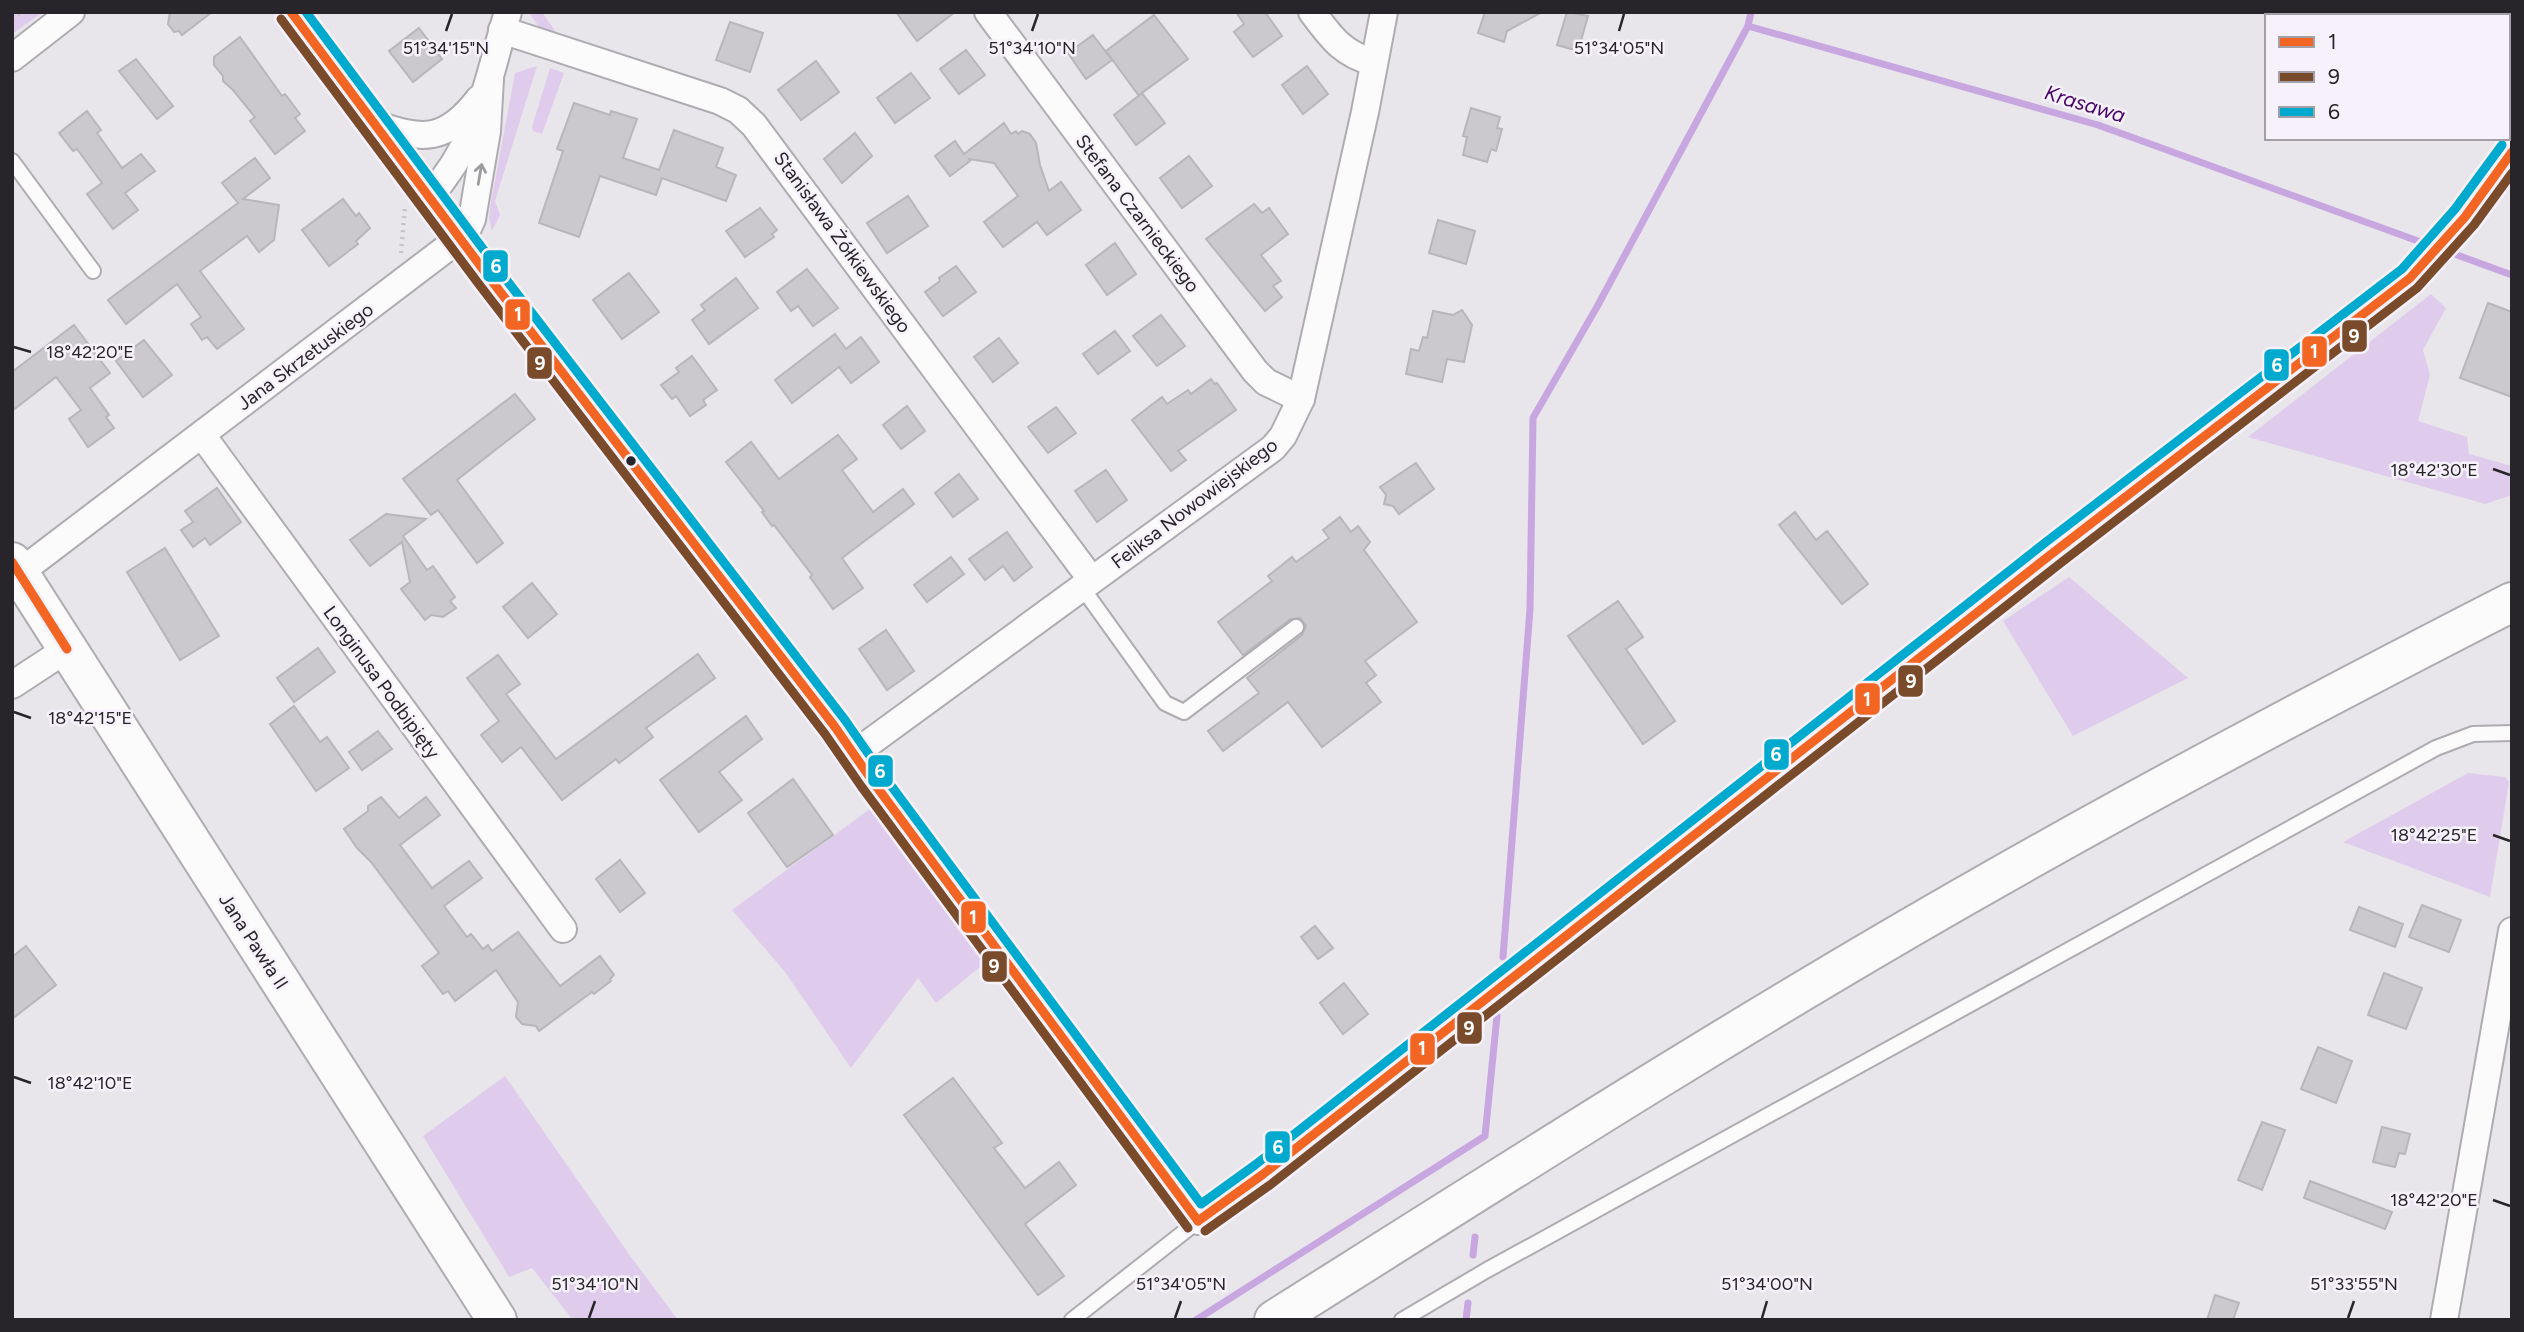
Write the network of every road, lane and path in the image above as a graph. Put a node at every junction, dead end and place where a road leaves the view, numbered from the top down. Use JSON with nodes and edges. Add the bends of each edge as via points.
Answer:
{"nodes":[{"id":1,"x":22,"y":12,"type":"edge"},
{"id":2,"x":71,"y":12,"type":"edge"},
{"id":3,"x":291,"y":12,"type":"edge"},
{"id":4,"x":988,"y":12,"type":"edge"},
{"id":5,"x":1312,"y":12,"type":"edge"},
{"id":6,"x":1384,"y":12,"type":"edge"},
{"id":7,"x":12,"y":19,"type":"edge"},
{"id":8,"x":505,"y":21,"type":"edge"},
{"id":9,"x":12,"y":58,"type":"edge"},
{"id":10,"x":1373,"y":62,"type":"junction"},
{"id":11,"x":490,"y":79,"type":"junction"},
{"id":12,"x":375,"y":124,"type":"junction"},
{"id":13,"x":2512,"y":152,"type":"edge"},
{"id":14,"x":12,"y":161,"type":"edge"},
{"id":15,"x":417,"y":198,"type":"junction"},
{"id":16,"x":460,"y":238,"type":"junction"},
{"id":17,"x":401,"y":263,"type":"dead end"},
{"id":18,"x":93,"y":271,"type":"dead end"},
{"id":19,"x":1301,"y":399,"type":"junction"},
{"id":20,"x":202,"y":435,"type":"junction"},
{"id":21,"x":16,"y":568,"type":"edge"},
{"id":22,"x":1086,"y":583,"type":"junction"},
{"id":23,"x":2512,"y":603,"type":"edge"},
{"id":24,"x":1296,"y":627,"type":"dead end"},
{"id":25,"x":67,"y":649,"type":"junction"},
{"id":26,"x":12,"y":685,"type":"edge"},
{"id":27,"x":2512,"y":733,"type":"edge"},
{"id":28,"x":853,"y":754,"type":"junction"},
{"id":29,"x":563,"y":929,"type":"dead end"},
{"id":30,"x":2512,"y":930,"type":"edge"},
{"id":31,"x":1198,"y":1221,"type":"junction"},
{"id":32,"x":497,"y":1320,"type":"edge"},
{"id":33,"x":1072,"y":1320,"type":"edge"},
{"id":34,"x":1274,"y":1320,"type":"edge"},
{"id":35,"x":1402,"y":1320,"type":"edge"},
{"id":36,"x":2444,"y":1320,"type":"edge"}],
"edges":[{"from":1,"to":7,"type":"path"},
{"from":2,"to":9,"type":"street"},
{"from":3,"to":12,"type":"street"},
{"from":4,"to":19,"type":"street","name":"Stefana Czarnieckiego","via":[[1255,371],[1266,382]]},
{"from":5,"to":10,"type":"street","via":[[1339,45],[1354,57]]},
{"from":6,"to":10,"type":"street","name":"Feliksa Nowowiejskiego"},
{"from":8,"to":11,"type":"street","name":"Jana Skrzetuskiego"},
{"from":8,"to":22,"type":"street","name":"Stanisława Żółkiewskiego","via":[[710,97],[738,110],[754,125]]},
{"from":10,"to":19,"type":"street","name":"Feliksa Nowowiejskiego"},
{"from":11,"to":12,"type":"street","name":"Jana Skrzetuskiego","via":[[479,100],[452,128],[420,136]]},
{"from":11,"to":15,"type":"street","name":"Jana Skrzetuskiego","via":[[460,156]]},
{"from":16,"to":11,"type":"street","name":"Jana Skrzetuskiego","one_way":true,"via":[[472,219],[487,131]]},
{"from":12,"to":15,"type":"street"},
{"from":13,"to":31,"type":"street","via":[[2465,217],[2410,278]]},
{"from":14,"to":18,"type":"lane"},
{"from":15,"to":16,"type":"street"},
{"from":15,"to":17,"type":"path"},
{"from":16,"to":20,"type":"street","name":"Jana Skrzetuskiego"},
{"from":16,"to":28,"type":"street"},
{"from":19,"to":22,"type":"street","name":"Feliksa Nowowiejskiego","via":[[1273,449]]},
{"from":20,"to":21,"type":"street","name":"Jana Skrzetuskiego"},
{"from":20,"to":29,"type":"street","name":"Longinusa Podbipięty"},
{"from":21,"to":25,"type":"main road","name":"Jana Pawła II"},
{"from":22,"to":24,"type":"lane","via":[[1165,703],[1184,712]]},
{"from":22,"to":28,"type":"street","name":"Feliksa Nowowiejskiego"},
{"from":23,"to":34,"type":"main road","via":[[2231,749],[1946,907],[1560,1139]]},
{"from":25,"to":26,"type":"street"},
{"from":25,"to":32,"type":"main road","name":"Jana Pawła II"},
{"from":27,"to":35,"type":"lane","via":[[2473,734],[2436,748]]},
{"from":28,"to":31,"type":"street"},
{"from":30,"to":36,"type":"street"},
{"from":31,"to":33,"type":"lane"}]}
